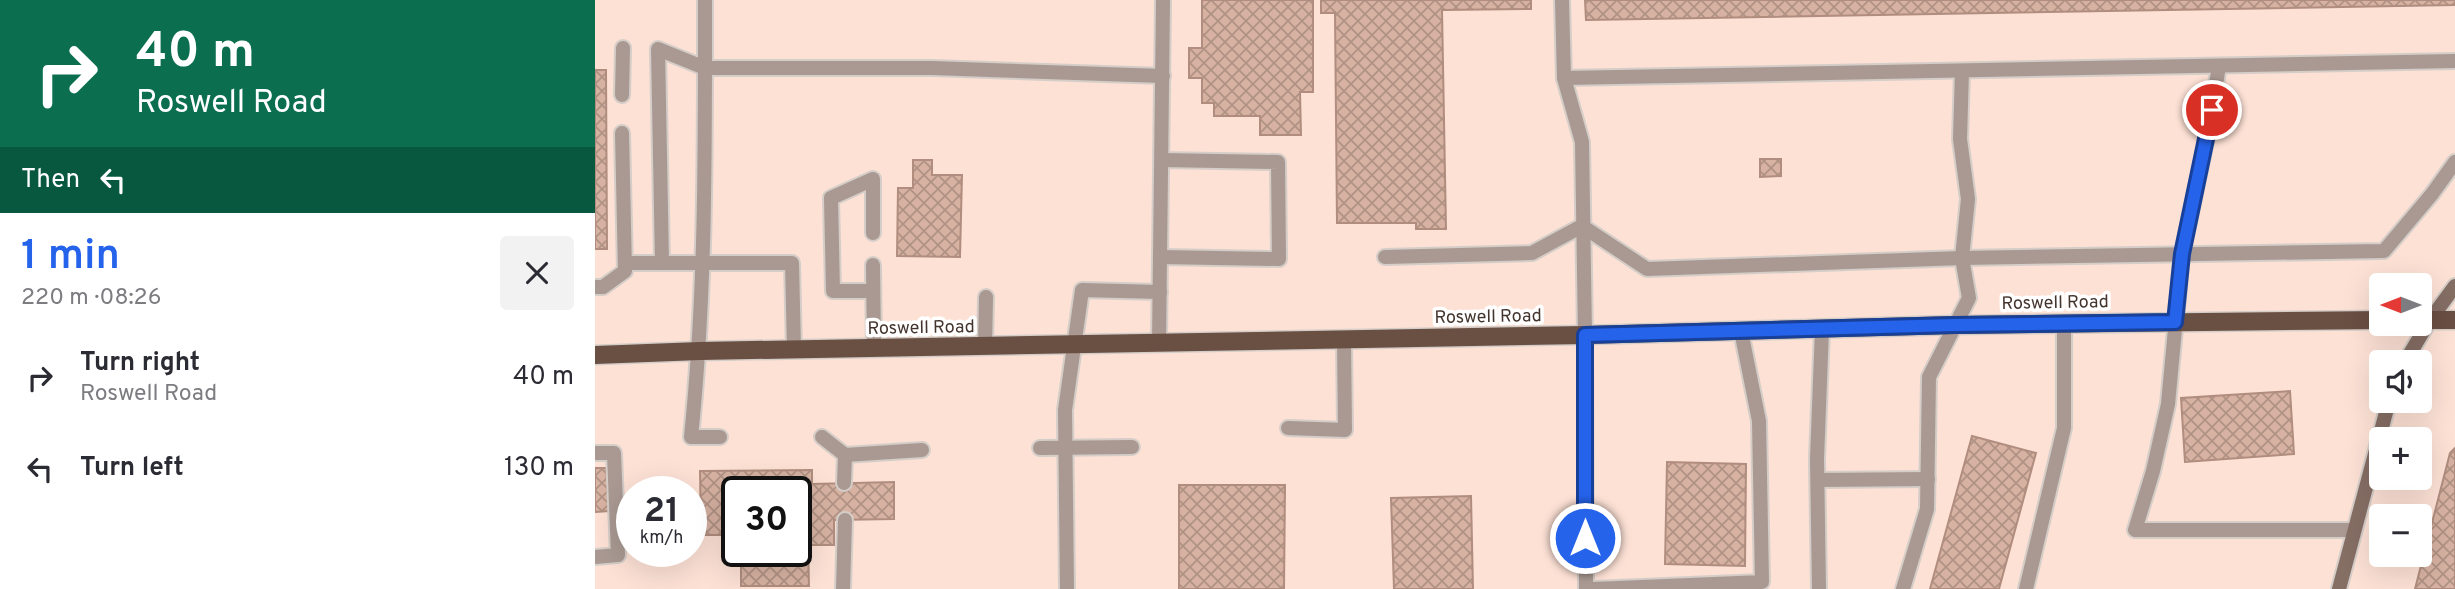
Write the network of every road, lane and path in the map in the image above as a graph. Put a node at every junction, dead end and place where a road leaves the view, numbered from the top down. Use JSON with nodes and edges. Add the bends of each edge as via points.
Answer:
{"nodes":[{"id":1,"x":705,"y":0,"type":"edge"},
{"id":2,"x":1163,"y":0,"type":"edge"},
{"id":3,"x":1562,"y":0,"type":"edge"},
{"id":4,"x":623,"y":48,"type":"dead end"},
{"id":5,"x":2455,"y":61,"type":"edge"},
{"id":6,"x":2219,"y":66,"type":"junction"},
{"id":7,"x":705,"y":68,"type":"junction"},
{"id":8,"x":1962,"y":71,"type":"junction"},
{"id":9,"x":1163,"y":76,"type":"junction"},
{"id":10,"x":1564,"y":78,"type":"junction"},
{"id":11,"x":622,"y":95,"type":"dead end"},
{"id":12,"x":622,"y":133,"type":"dead end"},
{"id":13,"x":1162,"y":160,"type":"junction"},
{"id":14,"x":2455,"y":162,"type":"edge"},
{"id":15,"x":1582,"y":226,"type":"junction"},
{"id":16,"x":873,"y":233,"type":"dead end"},
{"id":17,"x":2182,"y":254,"type":"junction"},
{"id":18,"x":1160,"y":257,"type":"junction"},
{"id":19,"x":1385,"y":257,"type":"dead end"},
{"id":20,"x":1962,"y":258,"type":"junction"},
{"id":21,"x":625,"y":263,"type":"junction"},
{"id":22,"x":662,"y":263,"type":"junction"},
{"id":23,"x":703,"y":263,"type":"junction"},
{"id":24,"x":873,"y":265,"type":"dead end"},
{"id":25,"x":2455,"y":286,"type":"edge"},
{"id":26,"x":595,"y":287,"type":"edge"},
{"id":27,"x":873,"y":291,"type":"junction"},
{"id":28,"x":1160,"y":292,"type":"junction"},
{"id":29,"x":986,"y":297,"type":"dead end"},
{"id":30,"x":2433,"y":311,"type":"edge"},
{"id":31,"x":2369,"y":320,"type":"edge"},
{"id":32,"x":2433,"y":320,"type":"edge"},
{"id":33,"x":2455,"y":320,"type":"edge"},
{"id":34,"x":2175,"y":322,"type":"junction"},
{"id":35,"x":2064,"y":323,"type":"junction"},
{"id":36,"x":1955,"y":325,"type":"junction"},
{"id":37,"x":1822,"y":329,"type":"junction"},
{"id":38,"x":1741,"y":331,"type":"junction"},
{"id":39,"x":1585,"y":335,"type":"junction"},
{"id":40,"x":1344,"y":340,"type":"junction"},
{"id":41,"x":1159,"y":343,"type":"junction"},
{"id":42,"x":1075,"y":345,"type":"junction"},
{"id":43,"x":985,"y":347,"type":"junction"},
{"id":44,"x":874,"y":349,"type":"junction"},
{"id":45,"x":794,"y":350,"type":"junction"},
{"id":46,"x":700,"y":351,"type":"junction"},
{"id":47,"x":595,"y":355,"type":"edge"},
{"id":48,"x":2386,"y":413,"type":"edge"},
{"id":49,"x":1288,"y":428,"type":"dead end"},
{"id":50,"x":720,"y":437,"type":"dead end"},
{"id":51,"x":822,"y":437,"type":"dead end"},
{"id":52,"x":1065,"y":447,"type":"junction"},
{"id":53,"x":1132,"y":447,"type":"dead end"},
{"id":54,"x":1040,"y":448,"type":"dead end"},
{"id":55,"x":922,"y":450,"type":"dead end"},
{"id":56,"x":595,"y":453,"type":"edge"},
{"id":57,"x":845,"y":455,"type":"junction"},
{"id":58,"x":1818,"y":480,"type":"junction"},
{"id":59,"x":1928,"y":480,"type":"junction"},
{"id":60,"x":844,"y":483,"type":"dead end"},
{"id":61,"x":845,"y":520,"type":"dead end"},
{"id":62,"x":2354,"y":530,"type":"junction"},
{"id":63,"x":595,"y":557,"type":"edge"},
{"id":64,"x":843,"y":589,"type":"edge"},
{"id":65,"x":1067,"y":589,"type":"edge"},
{"id":66,"x":1586,"y":589,"type":"edge"},
{"id":67,"x":1594,"y":589,"type":"edge"},
{"id":68,"x":1819,"y":589,"type":"edge"},
{"id":69,"x":1903,"y":589,"type":"edge"},
{"id":70,"x":2026,"y":589,"type":"edge"},
{"id":71,"x":2339,"y":589,"type":"edge"}],
"edges":[{"from":1,"to":7,"type":"street"},
{"from":2,"to":9,"type":"street"},
{"from":3,"to":10,"type":"street"},
{"from":4,"to":11,"type":"street"},
{"from":5,"to":6,"type":"street"},
{"from":6,"to":8,"type":"street"},
{"from":6,"to":17,"type":"street"},
{"from":7,"to":9,"type":"street","via":[[932,68]]},
{"from":7,"to":22,"type":"street","via":[[658,49]]},
{"from":7,"to":23,"type":"street"},
{"from":8,"to":10,"type":"street"},
{"from":8,"to":20,"type":"street","via":[[1960,139],[1968,199]]},
{"from":9,"to":13,"type":"street"},
{"from":10,"to":15,"type":"street","via":[[1582,142]]},
{"from":12,"to":21,"type":"street"},
{"from":13,"to":18,"type":"street"},
{"from":13,"to":18,"type":"street","via":[[1278,162],[1279,258]]},
{"from":14,"to":17,"type":"street","via":[[2384,251]]},
{"from":15,"to":19,"type":"street","via":[[1532,253]]},
{"from":15,"to":20,"type":"street","via":[[1647,268]]},
{"from":15,"to":39,"type":"street"},
{"from":16,"to":27,"type":"street","via":[[873,179],[831,198],[833,291]]},
{"from":17,"to":20,"type":"street"},
{"from":17,"to":34,"type":"street"},
{"from":18,"to":28,"type":"street"},
{"from":20,"to":36,"type":"street","via":[[1969,298]]},
{"from":21,"to":22,"type":"street"},
{"from":21,"to":26,"type":"street","via":[[625,271],[603,287]]},
{"from":22,"to":23,"type":"street"},
{"from":23,"to":45,"type":"street","via":[[792,263]]},
{"from":23,"to":46,"type":"street"},
{"from":24,"to":27,"type":"street"},
{"from":25,"to":30,"type":"street"},
{"from":27,"to":44,"type":"street"},
{"from":28,"to":41,"type":"street"},
{"from":28,"to":42,"type":"street","via":[[1082,290]]},
{"from":29,"to":43,"type":"street"},
{"from":31,"to":34,"type":"main road","name":"Roswell Road"},
{"from":32,"to":33,"type":"main road"},
{"from":34,"to":35,"type":"main road","name":"Roswell Road"},
{"from":34,"to":62,"type":"street","via":[[2168,404],[2135,530]]},
{"from":35,"to":36,"type":"main road","name":"Roswell Road"},
{"from":35,"to":70,"type":"street","via":[[2064,428]]},
{"from":36,"to":37,"type":"main road","name":"Roswell Road"},
{"from":36,"to":59,"type":"street","via":[[1929,377]]},
{"from":37,"to":38,"type":"main road","name":"Roswell Road"},
{"from":37,"to":58,"type":"street"},
{"from":38,"to":39,"type":"main road","name":"Roswell Road"},
{"from":38,"to":67,"type":"street","via":[[1759,421],[1762,582]]},
{"from":39,"to":40,"type":"main road","name":"Roswell Road"},
{"from":39,"to":66,"type":"street"},
{"from":40,"to":41,"type":"main road","name":"Roswell Road"},
{"from":40,"to":49,"type":"street","via":[[1345,430]]},
{"from":41,"to":42,"type":"main road","name":"Roswell Road"},
{"from":42,"to":43,"type":"main road","name":"Roswell Road"},
{"from":42,"to":52,"type":"street","via":[[1065,410]]},
{"from":43,"to":44,"type":"main road","name":"Roswell Road"},
{"from":44,"to":45,"type":"main road","name":"Roswell Road"},
{"from":45,"to":46,"type":"main road","name":"Roswell Road"},
{"from":46,"to":47,"type":"main road","name":"Roswell Road"},
{"from":46,"to":50,"type":"street","via":[[691,437]]},
{"from":48,"to":62,"type":"street"},
{"from":51,"to":57,"type":"street"},
{"from":52,"to":53,"type":"street"},
{"from":52,"to":54,"type":"street"},
{"from":52,"to":65,"type":"street"},
{"from":55,"to":57,"type":"street"},
{"from":56,"to":63,"type":"street","via":[[614,453],[618,555]]},
{"from":57,"to":60,"type":"street"},
{"from":58,"to":59,"type":"street"},
{"from":58,"to":68,"type":"street"},
{"from":59,"to":69,"type":"street","via":[[1927,509]]},
{"from":61,"to":64,"type":"street"},
{"from":62,"to":71,"type":"street"}]}
